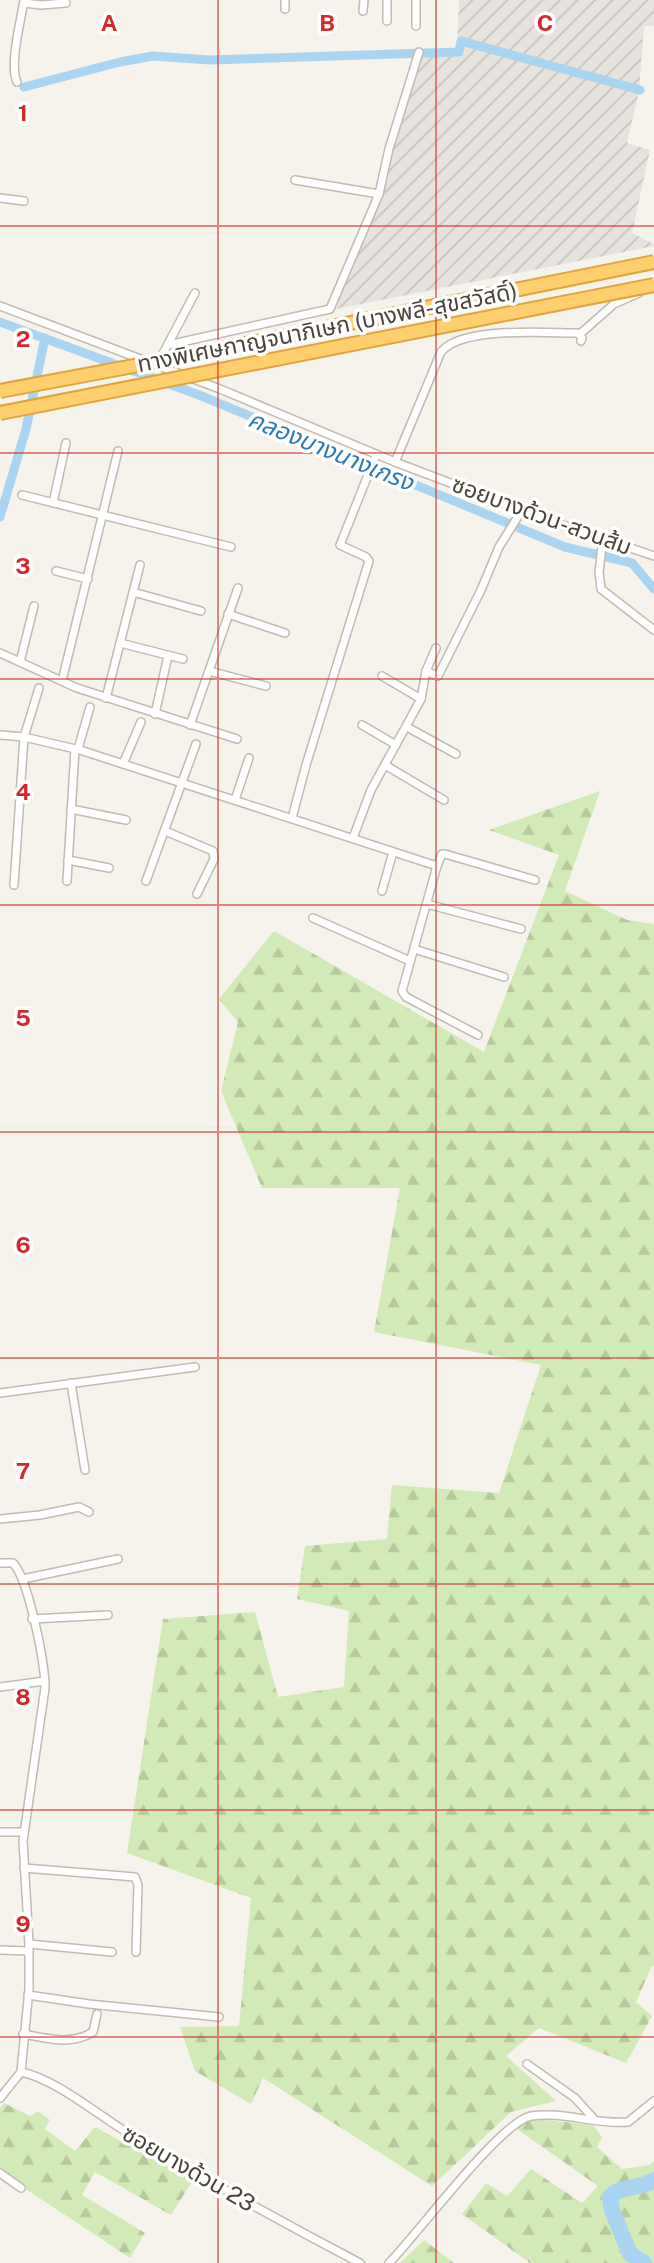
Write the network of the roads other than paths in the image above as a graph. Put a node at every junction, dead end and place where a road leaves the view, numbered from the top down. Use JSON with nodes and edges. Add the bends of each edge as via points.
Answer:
{"nodes":[{"id":1,"x":285,"y":0,"type":"edge"},
{"id":2,"x":364,"y":0,"type":"edge"},
{"id":3,"x":387,"y":0,"type":"edge"},
{"id":4,"x":416,"y":0,"type":"edge"},
{"id":5,"x":24,"y":2,"type":"edge"},
{"id":6,"x":66,"y":3,"type":"dead end"},
{"id":7,"x":285,"y":9,"type":"dead end"},
{"id":8,"x":363,"y":11,"type":"dead end"},
{"id":9,"x":387,"y":21,"type":"dead end"},
{"id":10,"x":416,"y":26,"type":"dead end"},
{"id":11,"x":419,"y":52,"type":"dead end"},
{"id":12,"x":17,"y":82,"type":"dead end"},
{"id":13,"x":295,"y":180,"type":"dead end"},
{"id":14,"x":379,"y":194,"type":"junction"},
{"id":15,"x":0,"y":198,"type":"edge"},
{"id":16,"x":24,"y":201,"type":"dead end"},
{"id":17,"x":654,"y":262,"type":"edge"},
{"id":18,"x":654,"y":285,"type":"edge"},
{"id":19,"x":654,"y":290,"type":"edge"},
{"id":20,"x":195,"y":293,"type":"dead end"},
{"id":21,"x":0,"y":306,"type":"edge"},
{"id":22,"x":168,"y":345,"type":"junction"},
{"id":23,"x":156,"y":365,"type":"junction"},
{"id":24,"x":0,"y":391,"type":"edge"},
{"id":25,"x":0,"y":413,"type":"edge"},
{"id":26,"x":66,"y":443,"type":"dead end"},
{"id":27,"x":118,"y":451,"type":"dead end"},
{"id":28,"x":376,"y":455,"type":"junction"},
{"id":29,"x":395,"y":462,"type":"junction"},
{"id":30,"x":22,"y":495,"type":"dead end"},
{"id":31,"x":53,"y":503,"type":"junction"},
{"id":32,"x":522,"y":510,"type":"junction"},
{"id":33,"x":103,"y":516,"type":"junction"},
{"id":34,"x":603,"y":540,"type":"junction"},
{"id":35,"x":231,"y":547,"type":"dead end"},
{"id":36,"x":654,"y":556,"type":"edge"},
{"id":37,"x":140,"y":565,"type":"dead end"},
{"id":38,"x":56,"y":571,"type":"dead end"},
{"id":39,"x":88,"y":579,"type":"junction"},
{"id":40,"x":238,"y":588,"type":"dead end"},
{"id":41,"x":133,"y":592,"type":"junction"},
{"id":42,"x":34,"y":606,"type":"dead end"},
{"id":43,"x":201,"y":611,"type":"dead end"},
{"id":44,"x":228,"y":614,"type":"junction"},
{"id":45,"x":654,"y":630,"type":"edge"},
{"id":46,"x":285,"y":633,"type":"dead end"},
{"id":47,"x":120,"y":643,"type":"junction"},
{"id":48,"x":436,"y":648,"type":"dead end"},
{"id":49,"x":0,"y":653,"type":"edge"},
{"id":50,"x":168,"y":656,"type":"junction"},
{"id":51,"x":183,"y":659,"type":"dead end"},
{"id":52,"x":20,"y":662,"type":"junction"},
{"id":53,"x":209,"y":671,"type":"junction"},
{"id":54,"x":426,"y":671,"type":"junction"},
{"id":55,"x":382,"y":676,"type":"dead end"},
{"id":56,"x":62,"y":681,"type":"junction"},
{"id":57,"x":265,"y":686,"type":"dead end"},
{"id":58,"x":39,"y":688,"type":"dead end"},
{"id":59,"x":106,"y":698,"type":"junction"},
{"id":60,"x":421,"y":699,"type":"junction"},
{"id":61,"x":90,"y":707,"type":"dead end"},
{"id":62,"x":155,"y":714,"type":"junction"},
{"id":63,"x":141,"y":722,"type":"dead end"},
{"id":64,"x":190,"y":725,"type":"junction"},
{"id":65,"x":362,"y":725,"type":"dead end"},
{"id":66,"x":407,"y":727,"type":"junction"},
{"id":67,"x":0,"y":735,"type":"edge"},
{"id":68,"x":24,"y":737,"type":"junction"},
{"id":69,"x":237,"y":739,"type":"dead end"},
{"id":70,"x":196,"y":744,"type":"dead end"},
{"id":71,"x":396,"y":745,"type":"junction"},
{"id":72,"x":76,"y":749,"type":"junction"},
{"id":73,"x":456,"y":754,"type":"dead end"},
{"id":74,"x":249,"y":758,"type":"dead end"},
{"id":75,"x":123,"y":764,"type":"junction"},
{"id":76,"x":385,"y":765,"type":"junction"},
{"id":77,"x":183,"y":783,"type":"junction"},
{"id":78,"x":235,"y":800,"type":"junction"},
{"id":79,"x":444,"y":800,"type":"dead end"},
{"id":80,"x":71,"y":809,"type":"junction"},
{"id":81,"x":292,"y":818,"type":"junction"},
{"id":82,"x":126,"y":820,"type":"dead end"},
{"id":83,"x":165,"y":831,"type":"junction"},
{"id":84,"x":353,"y":838,"type":"junction"},
{"id":85,"x":393,"y":852,"type":"junction"},
{"id":86,"x":68,"y":860,"type":"junction"},
{"id":87,"x":435,"y":866,"type":"junction"},
{"id":88,"x":109,"y":868,"type":"dead end"},
{"id":89,"x":534,"y":880,"type":"dead end"},
{"id":90,"x":67,"y":881,"type":"dead end"},
{"id":91,"x":146,"y":881,"type":"dead end"},
{"id":92,"x":14,"y":885,"type":"dead end"},
{"id":93,"x":382,"y":891,"type":"dead end"},
{"id":94,"x":197,"y":894,"type":"dead end"},
{"id":95,"x":427,"y":904,"type":"junction"},
{"id":96,"x":313,"y":918,"type":"dead end"},
{"id":97,"x":521,"y":929,"type":"dead end"},
{"id":98,"x":414,"y":950,"type":"junction"},
{"id":99,"x":410,"y":961,"type":"junction"},
{"id":100,"x":504,"y":977,"type":"dead end"},
{"id":101,"x":478,"y":1035,"type":"dead end"},
{"id":102,"x":194,"y":1367,"type":"dead end"},
{"id":103,"x":71,"y":1383,"type":"junction"},
{"id":104,"x":0,"y":1393,"type":"edge"},
{"id":105,"x":85,"y":1470,"type":"dead end"},
{"id":106,"x":89,"y":1512,"type":"dead end"},
{"id":107,"x":0,"y":1520,"type":"edge"},
{"id":108,"x":118,"y":1559,"type":"dead end"},
{"id":109,"x":0,"y":1563,"type":"edge"},
{"id":110,"x":23,"y":1579,"type":"junction"},
{"id":111,"x":108,"y":1615,"type":"dead end"},
{"id":112,"x":32,"y":1619,"type":"junction"},
{"id":113,"x":45,"y":1681,"type":"junction"},
{"id":114,"x":0,"y":1687,"type":"edge"},
{"id":115,"x":0,"y":1832,"type":"edge"},
{"id":116,"x":24,"y":1832,"type":"junction"},
{"id":117,"x":24,"y":1868,"type":"junction"},
{"id":118,"x":28,"y":1948,"type":"junction"},
{"id":119,"x":0,"y":1950,"type":"edge"},
{"id":120,"x":112,"y":1952,"type":"dead end"},
{"id":121,"x":136,"y":1952,"type":"dead end"},
{"id":122,"x":29,"y":1995,"type":"junction"},
{"id":123,"x":97,"y":2014,"type":"dead end"},
{"id":124,"x":219,"y":2017,"type":"dead end"},
{"id":125,"x":23,"y":2034,"type":"junction"},
{"id":126,"x":527,"y":2064,"type":"dead end"},
{"id":127,"x":21,"y":2072,"type":"junction"},
{"id":128,"x":0,"y":2098,"type":"edge"},
{"id":129,"x":654,"y":2101,"type":"edge"},
{"id":130,"x":595,"y":2120,"type":"junction"},
{"id":131,"x":0,"y":2173,"type":"edge"},
{"id":132,"x":21,"y":2188,"type":"dead end"},
{"id":133,"x":360,"y":2263,"type":"edge"},
{"id":134,"x":389,"y":2263,"type":"edge"}],
"edges":[{"from":1,"to":7,"type":"street"},
{"from":2,"to":8,"type":"street"},
{"from":3,"to":9,"type":"street"},
{"from":4,"to":10,"type":"street"},
{"from":5,"to":6,"type":"street"},
{"from":5,"to":12,"type":"street"},
{"from":11,"to":14,"type":"street"},
{"from":13,"to":14,"type":"street"},
{"from":14,"to":22,"type":"street","via":[[330,309]]},
{"from":15,"to":16,"type":"street"},
{"from":17,"to":24,"type":"highway","name":"ทางพิเศษกาญจนาภิเษก (บางพลี-สุขสวัสดิ์)","bridge":true},
{"from":18,"to":25,"type":"highway","name":"ทางพิเศษกาญจนาภิเษก (บางพลี-สุขสวัสดิ์)","bridge":true},
{"from":19,"to":29,"type":"street","via":[[614,304],[581,338],[498,332],[447,345]]},
{"from":20,"to":22,"type":"street"},
{"from":21,"to":23,"type":"street","name":"ซอยบางด้วน-สวนส้ม"},
{"from":22,"to":23,"type":"street"},
{"from":23,"to":28,"type":"street","name":"ซอยบางด้วน-สวนส้ม"},
{"from":26,"to":31,"type":"street"},
{"from":27,"to":33,"type":"street"},
{"from":28,"to":29,"type":"street","name":"ซอยบางด้วน-สวนส้ม"},
{"from":28,"to":81,"type":"street","via":[[340,545],[369,561]]},
{"from":29,"to":32,"type":"street","name":"ซอยบางด้วน-สวนส้ม"},
{"from":30,"to":31,"type":"street"},
{"from":31,"to":33,"type":"street"},
{"from":32,"to":34,"type":"street","name":"ซอยบางด้วน-สวนส้ม"},
{"from":32,"to":54,"type":"street","via":[[438,676]]},
{"from":33,"to":35,"type":"street"},
{"from":33,"to":39,"type":"street"},
{"from":34,"to":36,"type":"street","name":"ซอยบางด้วน-สวนส้ม"},
{"from":34,"to":45,"type":"street","via":[[600,583],[604,593]]},
{"from":37,"to":41,"type":"street"},
{"from":38,"to":39,"type":"street"},
{"from":39,"to":56,"type":"street"},
{"from":40,"to":44,"type":"street"},
{"from":41,"to":43,"type":"street"},
{"from":41,"to":47,"type":"street"},
{"from":42,"to":52,"type":"street"},
{"from":44,"to":46,"type":"street"},
{"from":44,"to":53,"type":"street"},
{"from":47,"to":50,"type":"street"},
{"from":47,"to":59,"type":"street"},
{"from":48,"to":54,"type":"street"},
{"from":49,"to":52,"type":"street"},
{"from":50,"to":51,"type":"street"},
{"from":50,"to":62,"type":"street"},
{"from":52,"to":56,"type":"street"},
{"from":53,"to":57,"type":"street"},
{"from":53,"to":64,"type":"street"},
{"from":54,"to":60,"type":"street"},
{"from":55,"to":60,"type":"street"},
{"from":56,"to":59,"type":"street"},
{"from":58,"to":68,"type":"street"},
{"from":59,"to":62,"type":"street"},
{"from":60,"to":66,"type":"street"},
{"from":61,"to":72,"type":"street"},
{"from":62,"to":64,"type":"street"},
{"from":63,"to":75,"type":"street"},
{"from":64,"to":69,"type":"street"},
{"from":65,"to":71,"type":"street"},
{"from":66,"to":71,"type":"street"},
{"from":66,"to":73,"type":"street"},
{"from":67,"to":68,"type":"street"},
{"from":68,"to":72,"type":"street"},
{"from":68,"to":92,"type":"street"},
{"from":70,"to":77,"type":"street"},
{"from":71,"to":76,"type":"street"},
{"from":72,"to":75,"type":"street"},
{"from":72,"to":80,"type":"street"},
{"from":74,"to":78,"type":"street"},
{"from":75,"to":77,"type":"street"},
{"from":76,"to":79,"type":"street"},
{"from":76,"to":84,"type":"street"},
{"from":77,"to":78,"type":"street"},
{"from":77,"to":83,"type":"street"},
{"from":78,"to":81,"type":"street"},
{"from":80,"to":82,"type":"street"},
{"from":80,"to":86,"type":"street"},
{"from":81,"to":84,"type":"street"},
{"from":83,"to":91,"type":"street"},
{"from":83,"to":94,"type":"street","via":[[212,851],[214,859]]},
{"from":84,"to":85,"type":"street"},
{"from":85,"to":87,"type":"street"},
{"from":85,"to":93,"type":"street"},
{"from":86,"to":88,"type":"street"},
{"from":86,"to":90,"type":"street"},
{"from":87,"to":89,"type":"street","via":[[445,854]]},
{"from":87,"to":95,"type":"street"},
{"from":95,"to":97,"type":"street"},
{"from":95,"to":98,"type":"street"},
{"from":96,"to":99,"type":"street"},
{"from":98,"to":99,"type":"street"},
{"from":98,"to":100,"type":"street"},
{"from":99,"to":101,"type":"street","via":[[404,995]]},
{"from":102,"to":103,"type":"street"},
{"from":103,"to":104,"type":"street"},
{"from":103,"to":105,"type":"street"},
{"from":106,"to":107,"type":"street","via":[[79,1507]]},
{"from":108,"to":110,"type":"street"},
{"from":109,"to":110,"type":"street","via":[[13,1563]]},
{"from":110,"to":112,"type":"street"},
{"from":111,"to":112,"type":"street"},
{"from":112,"to":113,"type":"street"},
{"from":113,"to":114,"type":"street"},
{"from":113,"to":116,"type":"street"},
{"from":115,"to":116,"type":"street"},
{"from":116,"to":117,"type":"street"},
{"from":117,"to":118,"type":"street"},
{"from":117,"to":121,"type":"street","via":[[135,1877]]},
{"from":118,"to":119,"type":"street"},
{"from":118,"to":120,"type":"street"},
{"from":118,"to":122,"type":"street"},
{"from":122,"to":124,"type":"street"},
{"from":122,"to":125,"type":"street"},
{"from":123,"to":125,"type":"street","via":[[93,2032],[74,2040]]},
{"from":125,"to":127,"type":"street"},
{"from":126,"to":130,"type":"street","via":[[575,2098]]},
{"from":127,"to":128,"type":"street"},
{"from":127,"to":133,"type":"street","name":"ซอยบางด้วน 23","via":[[44,2080],[183,2166]]},
{"from":129,"to":130,"type":"street","via":[[628,2122]]},
{"from":130,"to":134,"type":"street","via":[[539,2115],[518,2120]]},
{"from":131,"to":132,"type":"street"}]}
